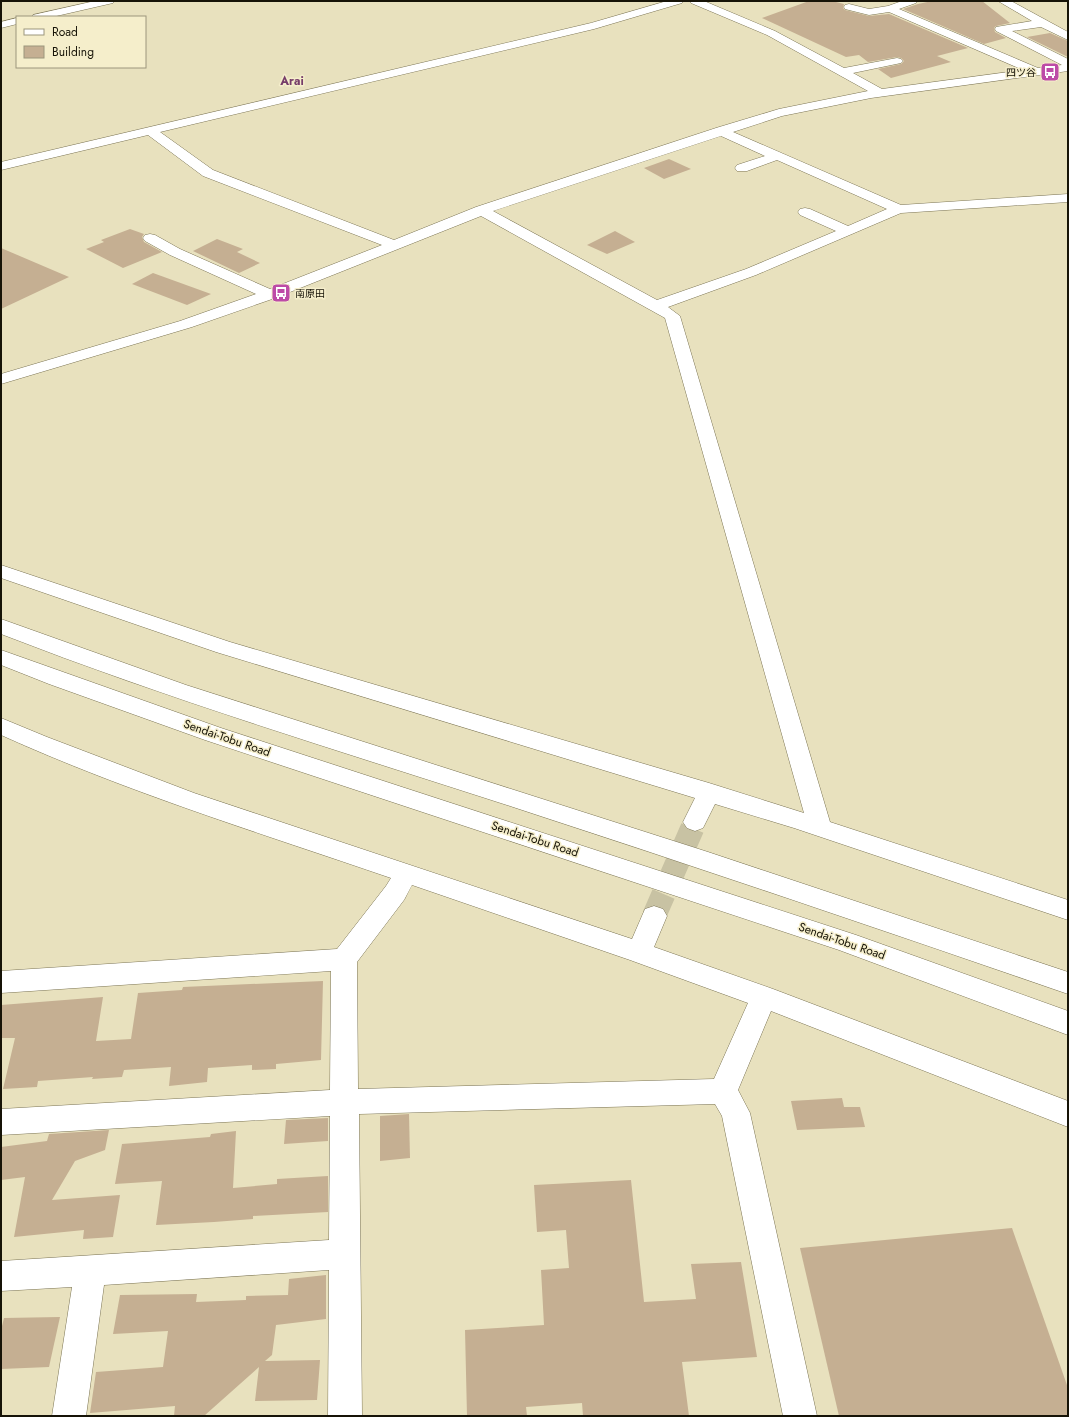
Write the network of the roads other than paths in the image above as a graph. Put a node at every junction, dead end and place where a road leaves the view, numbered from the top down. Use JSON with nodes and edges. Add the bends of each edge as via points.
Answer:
{"nodes":[{"id":1,"x":109,"y":1,"type":"edge"},
{"id":2,"x":678,"y":1,"type":"edge"},
{"id":3,"x":695,"y":1,"type":"edge"},
{"id":4,"x":912,"y":1,"type":"edge"},
{"id":5,"x":1003,"y":1,"type":"edge"},
{"id":6,"x":849,"y":7,"type":"dead end"},
{"id":7,"x":890,"y":9,"type":"junction"},
{"id":8,"x":41,"y":16,"type":"edge"},
{"id":9,"x":16,"y":21,"type":"edge"},
{"id":10,"x":1044,"y":23,"type":"junction"},
{"id":11,"x":1,"y":25,"type":"edge"},
{"id":12,"x":1068,"y":37,"type":"edge"},
{"id":13,"x":897,"y":61,"type":"dead end"},
{"id":14,"x":1068,"y":64,"type":"edge"},
{"id":15,"x":986,"y":66,"type":"dead end"},
{"id":16,"x":1068,"y":68,"type":"edge"},
{"id":17,"x":842,"y":72,"type":"junction"},
{"id":18,"x":1037,"y":72,"type":"junction"},
{"id":19,"x":1003,"y":77,"type":"junction"},
{"id":20,"x":880,"y":93,"type":"junction"},
{"id":21,"x":150,"y":131,"type":"junction"},
{"id":22,"x":720,"y":131,"type":"junction"},
{"id":23,"x":777,"y":156,"type":"junction"},
{"id":24,"x":1,"y":166,"type":"edge"},
{"id":25,"x":742,"y":168,"type":"dead end"},
{"id":26,"x":1068,"y":198,"type":"edge"},
{"id":27,"x":899,"y":209,"type":"junction"},
{"id":28,"x":481,"y":210,"type":"junction"},
{"id":29,"x":805,"y":212,"type":"dead end"},
{"id":30,"x":848,"y":231,"type":"junction"},
{"id":31,"x":150,"y":238,"type":"dead end"},
{"id":32,"x":395,"y":245,"type":"junction"},
{"id":33,"x":270,"y":295,"type":"junction"},
{"id":34,"x":656,"y":306,"type":"junction"},
{"id":35,"x":1,"y":379,"type":"edge"},
{"id":36,"x":1,"y":571,"type":"edge"},
{"id":37,"x":1,"y":626,"type":"edge"},
{"id":38,"x":1,"y":657,"type":"edge"},
{"id":39,"x":1,"y":726,"type":"edge"},
{"id":40,"x":709,"y":792,"type":"junction"},
{"id":41,"x":695,"y":822,"type":"tunnel mouth"},
{"id":42,"x":820,"y":827,"type":"junction"},
{"id":43,"x":405,"y":874,"type":"junction"},
{"id":44,"x":1068,"y":910,"type":"edge"},
{"id":45,"x":654,"y":916,"type":"tunnel mouth"},
{"id":46,"x":639,"y":952,"type":"junction"},
{"id":47,"x":344,"y":959,"type":"junction"},
{"id":48,"x":1,"y":982,"type":"edge"},
{"id":49,"x":1068,"y":983,"type":"edge"},
{"id":50,"x":764,"y":997,"type":"junction"},
{"id":51,"x":1068,"y":1023,"type":"edge"},
{"id":52,"x":723,"y":1091,"type":"junction"},
{"id":53,"x":344,"y":1102,"type":"junction"},
{"id":54,"x":1068,"y":1114,"type":"edge"},
{"id":55,"x":1,"y":1122,"type":"edge"},
{"id":56,"x":345,"y":1254,"type":"junction"},
{"id":57,"x":90,"y":1271,"type":"junction"},
{"id":58,"x":1,"y":1276,"type":"edge"},
{"id":59,"x":69,"y":1416,"type":"edge"},
{"id":60,"x":345,"y":1416,"type":"edge"},
{"id":61,"x":800,"y":1416,"type":"edge"}],
"edges":[{"from":1,"to":8,"type":"main road"},
{"from":2,"to":21,"type":"main road","via":[[594,26]]},
{"from":3,"to":17,"type":"main road","via":[[771,33]]},
{"from":4,"to":7,"type":"main road"},
{"from":5,"to":10,"type":"main road"},
{"from":6,"to":7,"type":"main road","via":[[869,12]]},
{"from":7,"to":18,"type":"main road"},
{"from":9,"to":11,"type":"main road"},
{"from":10,"to":12,"type":"main road"},
{"from":10,"to":14,"type":"main road","via":[[1000,29]]},
{"from":13,"to":17,"type":"main road"},
{"from":15,"to":19,"type":"main road"},
{"from":16,"to":18,"type":"main road"},
{"from":17,"to":20,"type":"main road"},
{"from":18,"to":19,"type":"main road"},
{"from":19,"to":20,"type":"main road"},
{"from":20,"to":22,"type":"main road","via":[[779,113]]},
{"from":21,"to":24,"type":"main road"},
{"from":21,"to":32,"type":"main road","via":[[208,173]]},
{"from":22,"to":23,"type":"main road"},
{"from":22,"to":28,"type":"main road"},
{"from":23,"to":25,"type":"main road"},
{"from":23,"to":27,"type":"main road"},
{"from":26,"to":27,"type":"main road"},
{"from":27,"to":30,"type":"main road"},
{"from":28,"to":32,"type":"main road"},
{"from":28,"to":34,"type":"main road"},
{"from":29,"to":30,"type":"main road"},
{"from":30,"to":34,"type":"main road","via":[[751,272]]},
{"from":31,"to":33,"type":"main road"},
{"from":32,"to":33,"type":"main road"},
{"from":33,"to":35,"type":"main road","via":[[128,342]]},
{"from":34,"to":42,"type":"main road","via":[[672,316]]},
{"from":36,"to":40,"type":"main road","via":[[223,647]]},
{"from":37,"to":49,"type":"main road","via":[[81,658],[850,908]]},
{"from":38,"to":51,"type":"main road","name":"Sendai-Tobu Road","via":[[213,734],[847,942]]},
{"from":39,"to":43,"type":"main road","via":[[186,799]]},
{"from":40,"to":41,"type":"main road"},
{"from":40,"to":42,"type":"main road"},
{"from":42,"to":44,"type":"main road"},
{"from":43,"to":46,"type":"main road"},
{"from":43,"to":47,"type":"main road","via":[[395,893]]},
{"from":45,"to":46,"type":"main road"},
{"from":46,"to":50,"type":"main road"},
{"from":47,"to":48,"type":"main road"},
{"from":47,"to":53,"type":"main road"},
{"from":50,"to":52,"type":"main road"},
{"from":50,"to":54,"type":"main road"},
{"from":52,"to":53,"type":"main road"},
{"from":52,"to":61,"type":"main road","via":[[736,1113]]},
{"from":53,"to":55,"type":"main road"},
{"from":53,"to":56,"type":"main road"},
{"from":56,"to":57,"type":"main road"},
{"from":56,"to":60,"type":"main road"},
{"from":57,"to":58,"type":"main road"},
{"from":57,"to":59,"type":"main road"}]}
